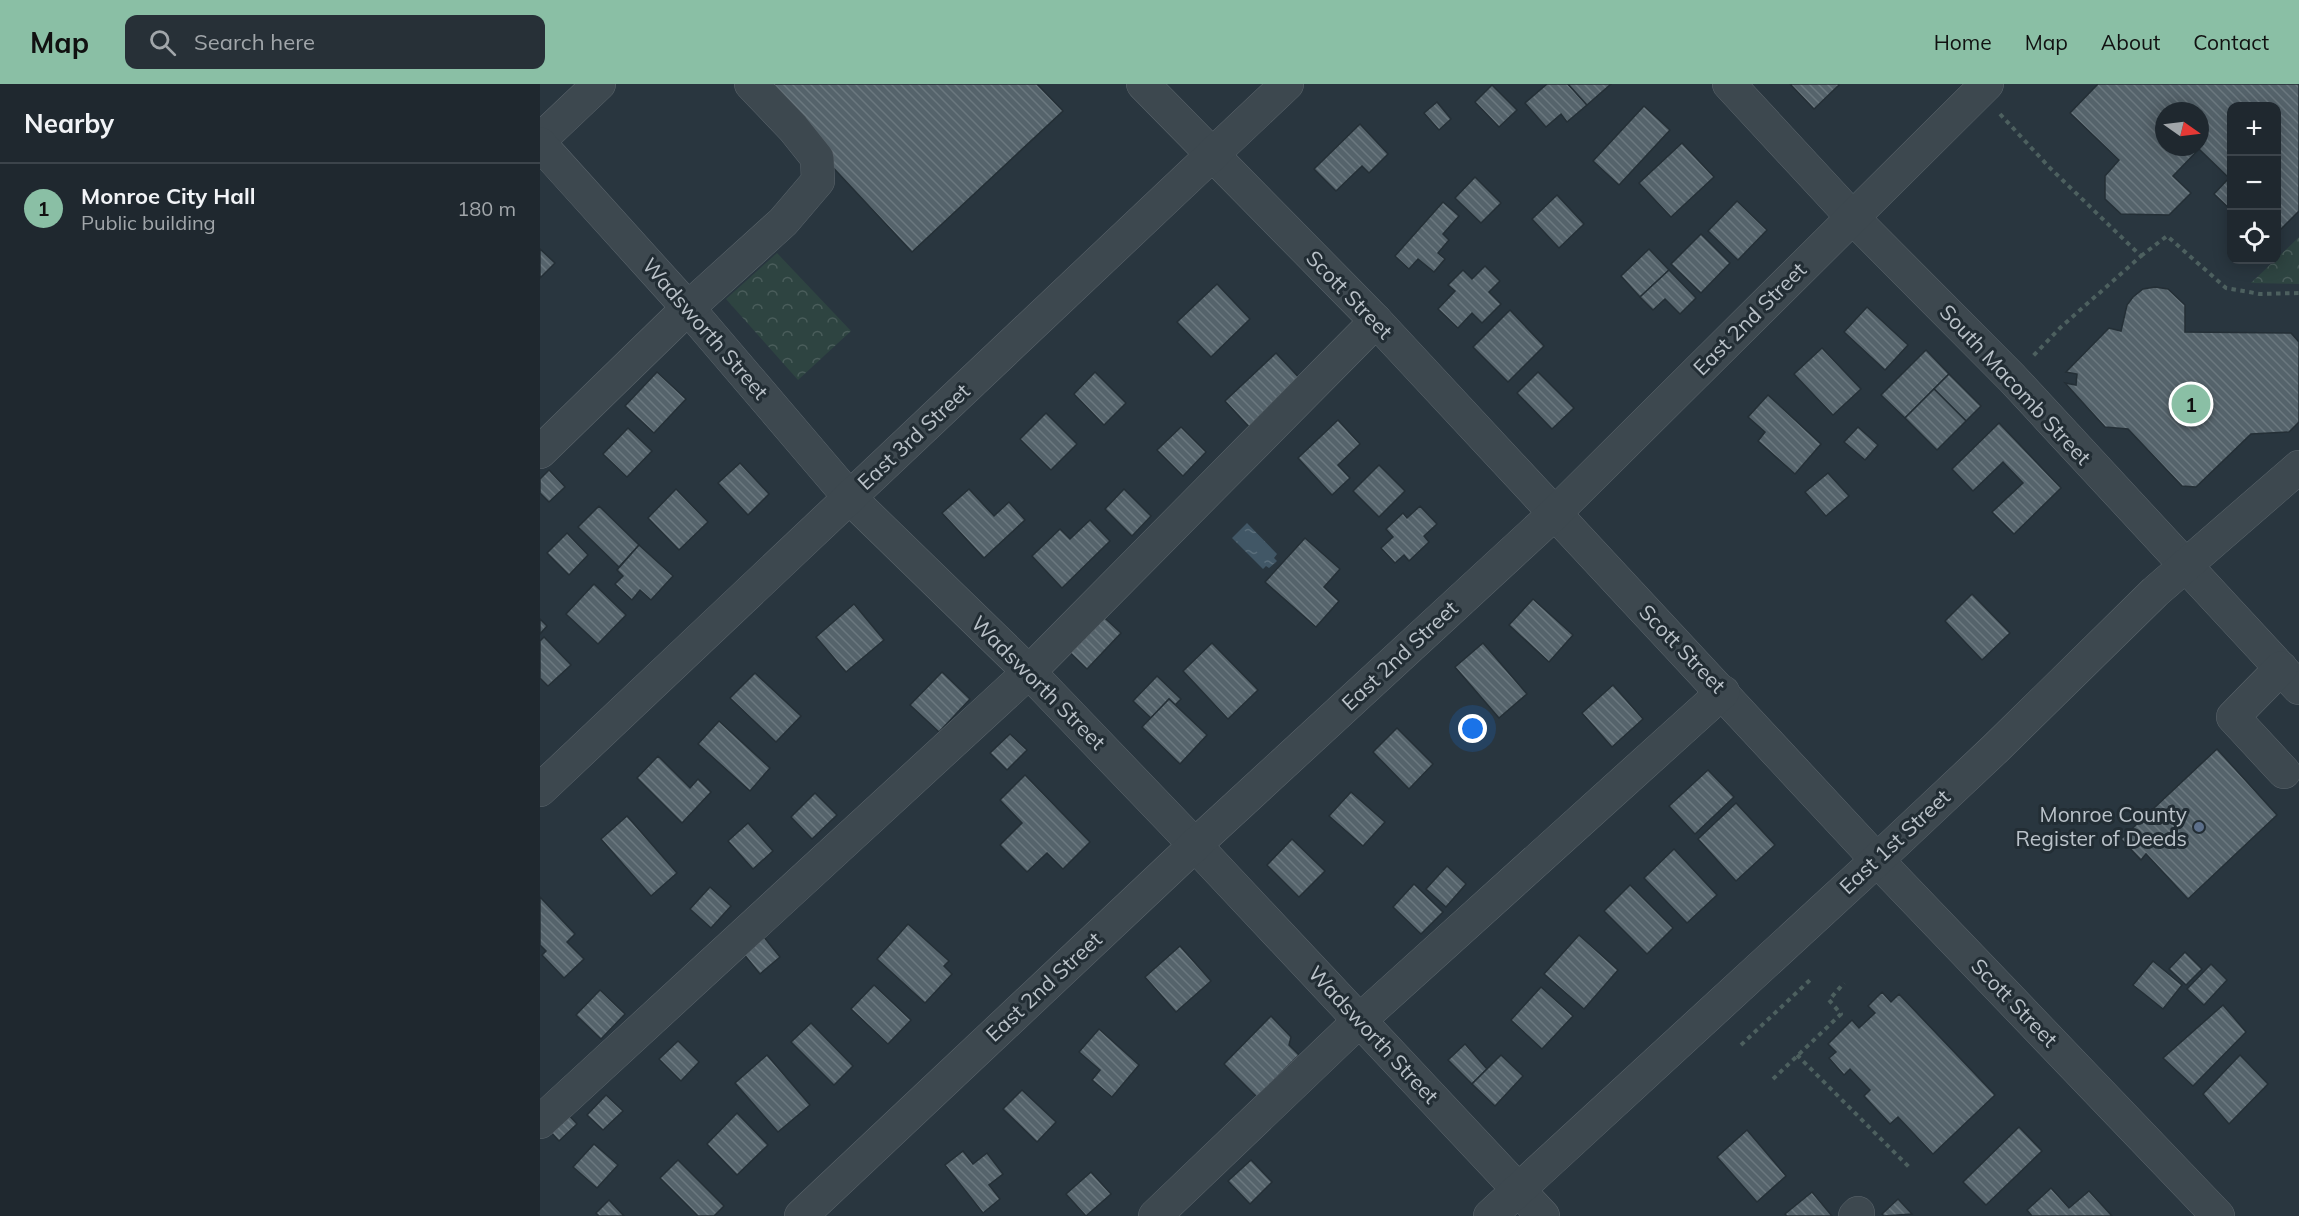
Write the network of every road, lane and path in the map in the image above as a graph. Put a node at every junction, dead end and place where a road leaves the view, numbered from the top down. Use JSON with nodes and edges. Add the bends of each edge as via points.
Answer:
{"nodes":[{"id":1,"x":599,"y":84,"type":"edge"},
{"id":2,"x":751,"y":84,"type":"edge"},
{"id":3,"x":1143,"y":84,"type":"edge"},
{"id":4,"x":1287,"y":84,"type":"edge"},
{"id":5,"x":1729,"y":84,"type":"edge"},
{"id":6,"x":1987,"y":84,"type":"edge"},
{"id":7,"x":2015,"y":129,"type":"dead end"},
{"id":8,"x":540,"y":142,"type":"edge"},
{"id":9,"x":1212,"y":155,"type":"junction"},
{"id":10,"x":1853,"y":218,"type":"junction"},
{"id":11,"x":2141,"y":256,"type":"junction"},
{"id":12,"x":2299,"y":293,"type":"edge"},
{"id":13,"x":688,"y":308,"type":"junction"},
{"id":14,"x":1376,"y":321,"type":"junction"},
{"id":15,"x":2012,"y":378,"type":"junction"},
{"id":16,"x":540,"y":452,"type":"edge"},
{"id":17,"x":2299,"y":467,"type":"edge"},
{"id":18,"x":850,"y":498,"type":"junction"},
{"id":19,"x":1554,"y":514,"type":"junction"},
{"id":20,"x":2185,"y":567,"type":"junction"},
{"id":21,"x":1029,"y":672,"type":"junction"},
{"id":22,"x":2290,"y":678,"type":"edge"},
{"id":23,"x":1723,"y":692,"type":"junction"},
{"id":24,"x":2284,"y":772,"type":"dead end"},
{"id":25,"x":540,"y":790,"type":"edge"},
{"id":26,"x":1195,"y":845,"type":"junction"},
{"id":27,"x":1877,"y":860,"type":"junction"},
{"id":28,"x":1810,"y":980,"type":"dead end"},
{"id":29,"x":1844,"y":983,"type":"dead end"},
{"id":30,"x":1360,"y":1020,"type":"junction"},
{"id":31,"x":1741,"y":1045,"type":"dead end"},
{"id":32,"x":1797,"y":1055,"type":"junction"},
{"id":33,"x":1773,"y":1079,"type":"dead end"},
{"id":34,"x":540,"y":1122,"type":"edge"},
{"id":35,"x":1909,"y":1167,"type":"dead end"},
{"id":36,"x":1518,"y":1190,"type":"junction"},
{"id":37,"x":801,"y":1216,"type":"edge"},
{"id":38,"x":1155,"y":1216,"type":"edge"},
{"id":39,"x":1490,"y":1216,"type":"edge"},
{"id":40,"x":1543,"y":1216,"type":"edge"},
{"id":41,"x":2218,"y":1216,"type":"edge"}],
"edges":[{"from":1,"to":8,"type":"street"},
{"from":2,"to":13,"type":"street","via":[[817,158],[818,181],[783,222]]},
{"from":3,"to":9,"type":"street","name":"Scott Street"},
{"from":4,"to":9,"type":"street","name":"East 3rd Street"},
{"from":5,"to":10,"type":"street","name":"South Macomb Street"},
{"from":6,"to":10,"type":"street","name":"East 2nd Street"},
{"from":7,"to":11,"type":"path"},
{"from":8,"to":13,"type":"street","name":"Wadsworth Street"},
{"from":9,"to":14,"type":"street","name":"Scott Street"},
{"from":9,"to":18,"type":"street","name":"East 3rd Street"},
{"from":10,"to":15,"type":"street","name":"South Macomb Street"},
{"from":10,"to":19,"type":"street","name":"East 2nd Street"},
{"from":11,"to":12,"type":"path","via":[[2167,236],[2226,288],[2260,294]]},
{"from":11,"to":15,"type":"path","via":[[2061,327]]},
{"from":13,"to":16,"type":"street"},
{"from":13,"to":18,"type":"street","name":"Wadsworth Street"},
{"from":14,"to":19,"type":"street","name":"Scott Street"},
{"from":14,"to":21,"type":"street"},
{"from":15,"to":20,"type":"street","name":"South Macomb Street"},
{"from":17,"to":20,"type":"street","name":"East 1st Street"},
{"from":18,"to":21,"type":"street","name":"Wadsworth Street"},
{"from":18,"to":25,"type":"street","name":"East 3rd Street"},
{"from":19,"to":23,"type":"street","name":"Scott Street"},
{"from":19,"to":26,"type":"street","name":"East 2nd Street"},
{"from":20,"to":22,"type":"street","name":"South Macomb Street"},
{"from":20,"to":27,"type":"street","name":"East 1st Street"},
{"from":21,"to":26,"type":"street","name":"Wadsworth Street"},
{"from":21,"to":34,"type":"street"},
{"from":22,"to":24,"type":"street","via":[[2233,717]]},
{"from":23,"to":27,"type":"street","name":"Scott Street"},
{"from":23,"to":30,"type":"street"},
{"from":26,"to":30,"type":"street","name":"Wadsworth Street"},
{"from":26,"to":37,"type":"street","name":"East 2nd Street"},
{"from":27,"to":36,"type":"street","name":"East 1st Street"},
{"from":27,"to":41,"type":"street","name":"Scott Street"},
{"from":28,"to":31,"type":"path"},
{"from":29,"to":32,"type":"path","via":[[1829,1000],[1841,1014]]},
{"from":30,"to":36,"type":"street","name":"Wadsworth Street"},
{"from":30,"to":38,"type":"street"},
{"from":32,"to":33,"type":"path"},
{"from":32,"to":35,"type":"path"},
{"from":36,"to":39,"type":"street","name":"East 1st Street"},
{"from":36,"to":40,"type":"street","name":"Wadsworth Street"}]}
